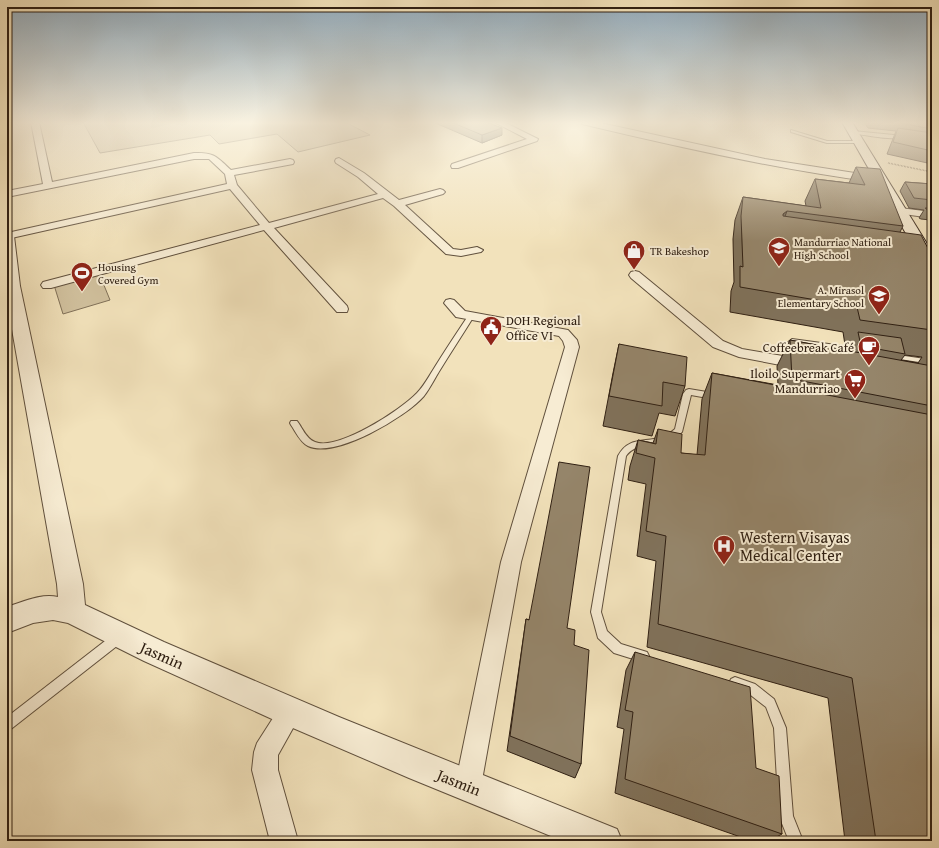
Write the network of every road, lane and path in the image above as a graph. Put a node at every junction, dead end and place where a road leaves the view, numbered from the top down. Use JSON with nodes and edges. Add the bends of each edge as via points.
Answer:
{"nodes":[{"id":1,"x":43,"y":162,"type":"edge"},
{"id":2,"x":167,"y":162,"type":"edge"},
{"id":3,"x":217,"y":162,"type":"edge"},
{"id":4,"x":290,"y":162,"type":"dead end"},
{"id":5,"x":340,"y":162,"type":"edge"},
{"id":6,"x":468,"y":162,"type":"edge"},
{"id":7,"x":761,"y":162,"type":"edge"},
{"id":8,"x":871,"y":162,"type":"edge"},
{"id":9,"x":878,"y":162,"type":"edge"},
{"id":10,"x":455,"y":166,"type":"dead end"},
{"id":11,"x":932,"y":172,"type":"edge"},
{"id":12,"x":229,"y":173,"type":"junction"},
{"id":13,"x":881,"y":180,"type":"junction"},
{"id":14,"x":48,"y":186,"type":"junction"},
{"id":15,"x":232,"y":186,"type":"junction"},
{"id":16,"x":440,"y":192,"type":"dead end"},
{"id":17,"x":7,"y":194,"type":"edge"},
{"id":18,"x":385,"y":195,"type":"junction"},
{"id":19,"x":398,"y":204,"type":"junction"},
{"id":20,"x":900,"y":211,"type":"junction"},
{"id":21,"x":932,"y":215,"type":"edge"},
{"id":22,"x":267,"y":227,"type":"junction"},
{"id":23,"x":7,"y":236,"type":"edge"},
{"id":24,"x":477,"y":250,"type":"dead end"},
{"id":25,"x":927,"y":260,"type":"edge"},
{"id":26,"x":635,"y":275,"type":"dead end"},
{"id":27,"x":47,"y":285,"type":"dead end"},
{"id":28,"x":10,"y":286,"type":"edge"},
{"id":29,"x":450,"y":303,"type":"dead end"},
{"id":30,"x":342,"y":309,"type":"dead end"},
{"id":31,"x":471,"y":316,"type":"junction"},
{"id":32,"x":864,"y":351,"type":"edge"},
{"id":33,"x":886,"y":355,"type":"edge"},
{"id":34,"x":932,"y":362,"type":"edge"},
{"id":35,"x":793,"y":363,"type":"junction"},
{"id":36,"x":816,"y":367,"type":"edge"},
{"id":37,"x":722,"y":398,"type":"edge"},
{"id":38,"x":294,"y":423,"type":"dead end"},
{"id":39,"x":72,"y":612,"type":"junction"},
{"id":40,"x":7,"y":620,"type":"edge"},
{"id":41,"x":120,"y":636,"type":"junction"},
{"id":42,"x":655,"y":659,"type":"edge"},
{"id":43,"x":722,"y":679,"type":"edge"},
{"id":44,"x":290,"y":712,"type":"junction"},
{"id":45,"x":7,"y":725,"type":"edge"},
{"id":46,"x":468,"y":786,"type":"junction"},
{"id":47,"x":284,"y":841,"type":"edge"},
{"id":48,"x":605,"y":841,"type":"edge"},
{"id":49,"x":796,"y":841,"type":"edge"}],
"edges":[{"from":1,"to":14,"type":"street"},
{"from":2,"to":14,"type":"street"},
{"from":3,"to":12,"type":"street"},
{"from":4,"to":12,"type":"street"},
{"from":5,"to":18,"type":"street"},
{"from":6,"to":10,"type":"street"},
{"from":7,"to":13,"type":"street"},
{"from":8,"to":13,"type":"main road"},
{"from":9,"to":11,"type":"path"},
{"from":12,"to":15,"type":"street"},
{"from":13,"to":20,"type":"main road"},
{"from":14,"to":17,"type":"street"},
{"from":15,"to":22,"type":"street"},
{"from":15,"to":23,"type":"street"},
{"from":16,"to":19,"type":"street"},
{"from":18,"to":19,"type":"street"},
{"from":18,"to":22,"type":"street"},
{"from":19,"to":24,"type":"street","via":[[450,252]]},
{"from":20,"to":21,"type":"street"},
{"from":20,"to":25,"type":"main road"},
{"from":22,"to":27,"type":"street"},
{"from":22,"to":30,"type":"street"},
{"from":23,"to":28,"type":"street"},
{"from":26,"to":35,"type":"street","via":[[718,344],[739,353]]},
{"from":28,"to":39,"type":"street","via":[[70,584]]},
{"from":29,"to":31,"type":"street","via":[[461,314]]},
{"from":31,"to":38,"type":"lane","via":[[421,394],[411,405],[376,427],[336,445],[322,448],[310,444]]},
{"from":31,"to":46,"type":"street","via":[[563,333],[570,340],[572,347],[511,562]]},
{"from":32,"to":35,"type":"lane","via":[[792,341],[790,344]]},
{"from":33,"to":34,"type":"lane"},
{"from":35,"to":36,"type":"street"},
{"from":37,"to":42,"type":"lane","via":[[689,392],[679,430],[667,439],[633,445],[626,449],[622,456],[596,612],[602,634],[618,649]]},
{"from":39,"to":40,"type":"street","name":"Jasmin","via":[[53,608],[33,611]]},
{"from":39,"to":41,"type":"street","name":"Jasmin"},
{"from":41,"to":44,"type":"street","name":"Jasmin"},
{"from":41,"to":45,"type":"lane"},
{"from":43,"to":49,"type":"lane","via":[[751,688],[770,703],[780,728],[786,816]]},
{"from":44,"to":46,"type":"street","name":"Jasmin"},
{"from":44,"to":47,"type":"street","via":[[266,752],[265,770]]},
{"from":46,"to":48,"type":"street","name":"Jasmin"}]}
